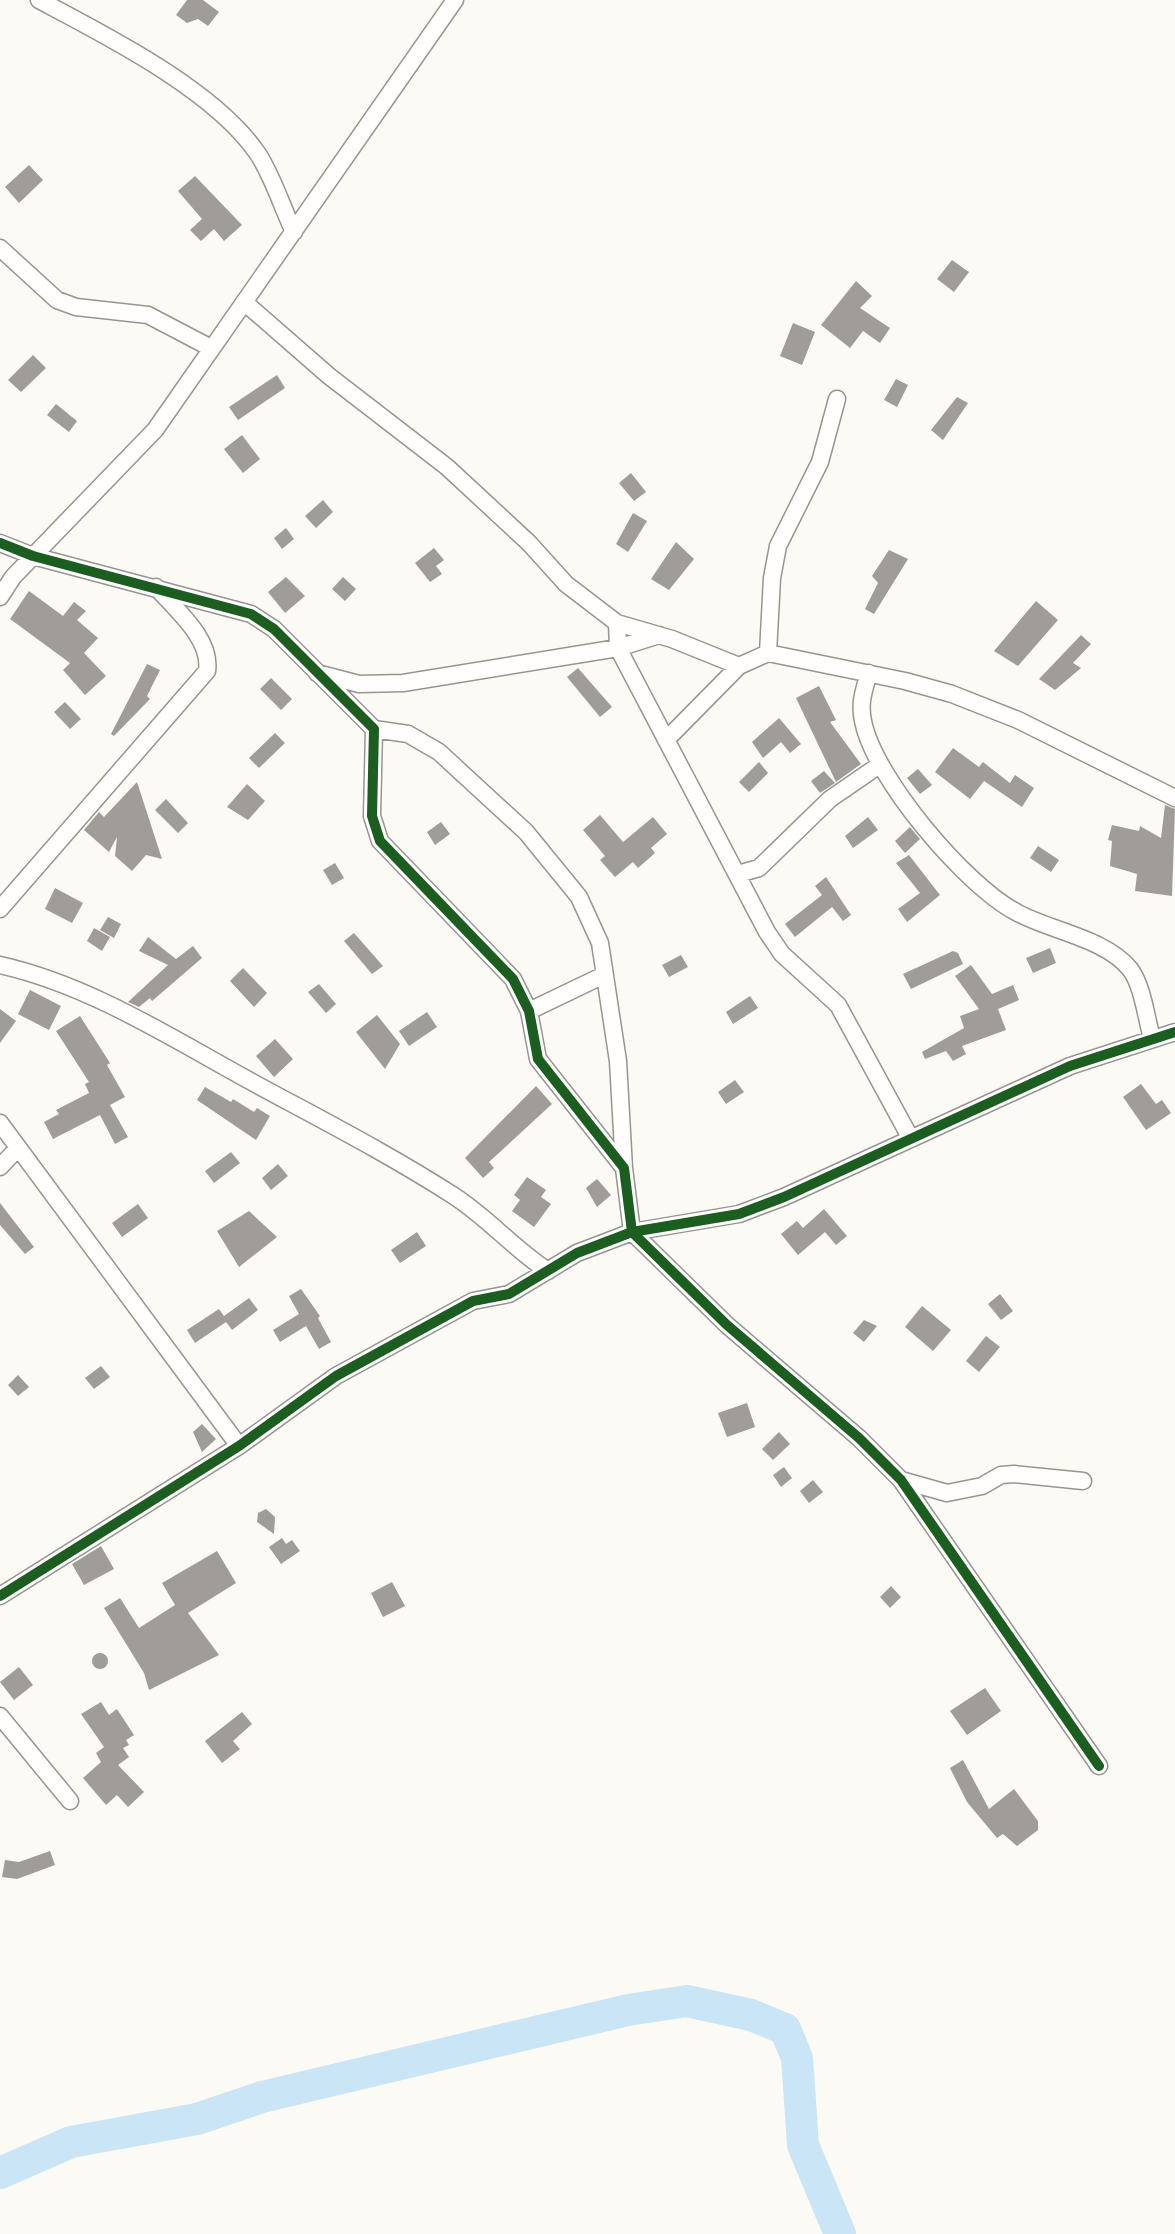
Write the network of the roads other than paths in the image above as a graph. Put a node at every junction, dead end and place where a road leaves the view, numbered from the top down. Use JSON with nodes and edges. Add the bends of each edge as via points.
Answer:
{"nodes":[{"id":1,"x":39,"y":0,"type":"edge"},
{"id":2,"x":455,"y":0,"type":"edge"},
{"id":3,"x":294,"y":232,"type":"junction"},
{"id":4,"x":0,"y":248,"type":"edge"},
{"id":5,"x":244,"y":302,"type":"junction"},
{"id":6,"x":211,"y":348,"type":"junction"},
{"id":7,"x":837,"y":399,"type":"dead end"},
{"id":8,"x":0,"y":543,"type":"edge"},
{"id":9,"x":33,"y":556,"type":"junction"},
{"id":10,"x":156,"y":586,"type":"junction"},
{"id":11,"x":0,"y":597,"type":"edge"},
{"id":12,"x":617,"y":623,"type":"junction"},
{"id":13,"x":659,"y":635,"type":"junction"},
{"id":14,"x":618,"y":648,"type":"junction"},
{"id":15,"x":768,"y":653,"type":"junction"},
{"id":16,"x":739,"y":666,"type":"junction"},
{"id":17,"x":315,"y":673,"type":"junction"},
{"id":18,"x":869,"y":673,"type":"junction"},
{"id":19,"x":374,"y":729,"type":"junction"},
{"id":20,"x":666,"y":740,"type":"junction"},
{"id":21,"x":878,"y":766,"type":"junction"},
{"id":22,"x":1175,"y":798,"type":"edge"},
{"id":23,"x":738,"y":874,"type":"junction"},
{"id":24,"x":0,"y":909,"type":"edge"},
{"id":25,"x":0,"y":965,"type":"edge"},
{"id":26,"x":604,"y":975,"type":"junction"},
{"id":27,"x":529,"y":1011,"type":"junction"},
{"id":28,"x":1175,"y":1032,"type":"edge"},
{"id":29,"x":1152,"y":1038,"type":"junction"},
{"id":30,"x":0,"y":1123,"type":"edge"},
{"id":31,"x":911,"y":1139,"type":"junction"},
{"id":32,"x":17,"y":1149,"type":"junction"},
{"id":33,"x":0,"y":1167,"type":"edge"},
{"id":34,"x":624,"y":1168,"type":"junction"},
{"id":35,"x":632,"y":1232,"type":"junction"},
{"id":36,"x":548,"y":1271,"type":"junction"},
{"id":37,"x":239,"y":1446,"type":"junction"},
{"id":38,"x":901,"y":1480,"type":"junction"},
{"id":39,"x":1083,"y":1481,"type":"dead end"},
{"id":40,"x":0,"y":1596,"type":"edge"},
{"id":41,"x":0,"y":1716,"type":"edge"},
{"id":42,"x":1099,"y":1766,"type":"dead end"},
{"id":43,"x":70,"y":1801,"type":"dead end"}],
"edges":[{"from":1,"to":3,"type":"street","via":[[163,72],[231,122],[258,154]]},
{"from":2,"to":3,"type":"street"},
{"from":3,"to":5,"type":"street"},
{"from":4,"to":6,"type":"street","via":[[57,300],[148,315]]},
{"from":5,"to":6,"type":"street"},
{"from":5,"to":12,"type":"street","via":[[447,467],[566,584]]},
{"from":6,"to":9,"type":"street","via":[[155,430]]},
{"from":7,"to":15,"type":"street","via":[[820,462],[778,546]]},
{"from":8,"to":9,"type":"street"},
{"from":9,"to":10,"type":"street"},
{"from":9,"to":11,"type":"street"},
{"from":10,"to":17,"type":"street","via":[[251,614],[274,629]]},
{"from":10,"to":24,"type":"street","via":[[204,644],[207,671]]},
{"from":12,"to":13,"type":"street"},
{"from":12,"to":14,"type":"street"},
{"from":13,"to":14,"type":"street"},
{"from":13,"to":16,"type":"street"},
{"from":14,"to":17,"type":"street","via":[[403,683],[359,684]]},
{"from":14,"to":20,"type":"street"},
{"from":15,"to":16,"type":"street"},
{"from":15,"to":18,"type":"street"},
{"from":16,"to":20,"type":"street"},
{"from":17,"to":19,"type":"street"},
{"from":18,"to":21,"type":"street","via":[[862,720]]},
{"from":18,"to":22,"type":"street","via":[[952,694],[1018,720]]},
{"from":19,"to":26,"type":"street","via":[[408,734],[439,752],[526,832],[579,897],[600,943]]},
{"from":19,"to":27,"type":"street","via":[[372,816],[380,841],[513,979]]},
{"from":20,"to":23,"type":"street"},
{"from":21,"to":23,"type":"street","via":[[830,799],[759,868]]},
{"from":21,"to":29,"type":"street","via":[[920,821],[995,901],[1104,949],[1128,967]]},
{"from":23,"to":31,"type":"street","via":[[782,954],[838,1005]]},
{"from":25,"to":36,"type":"street","via":[[78,991],[410,1169],[456,1197]]},
{"from":26,"to":27,"type":"street"},
{"from":26,"to":34,"type":"street","via":[[618,1061]]},
{"from":27,"to":34,"type":"street","via":[[538,1059]]},
{"from":28,"to":29,"type":"street"},
{"from":29,"to":31,"type":"street","via":[[1070,1066]]},
{"from":30,"to":32,"type":"street"},
{"from":31,"to":35,"type":"street","via":[[739,1214]]},
{"from":32,"to":33,"type":"street"},
{"from":32,"to":37,"type":"street"},
{"from":34,"to":35,"type":"street"},
{"from":35,"to":36,"type":"street","via":[[577,1253]]},
{"from":35,"to":38,"type":"street"},
{"from":36,"to":37,"type":"street","via":[[509,1294],[473,1301],[381,1350]]},
{"from":37,"to":40,"type":"street"},
{"from":38,"to":39,"type":"street","via":[[947,1493],[982,1486],[1001,1475]]},
{"from":38,"to":42,"type":"street"},
{"from":41,"to":43,"type":"street"}]}
